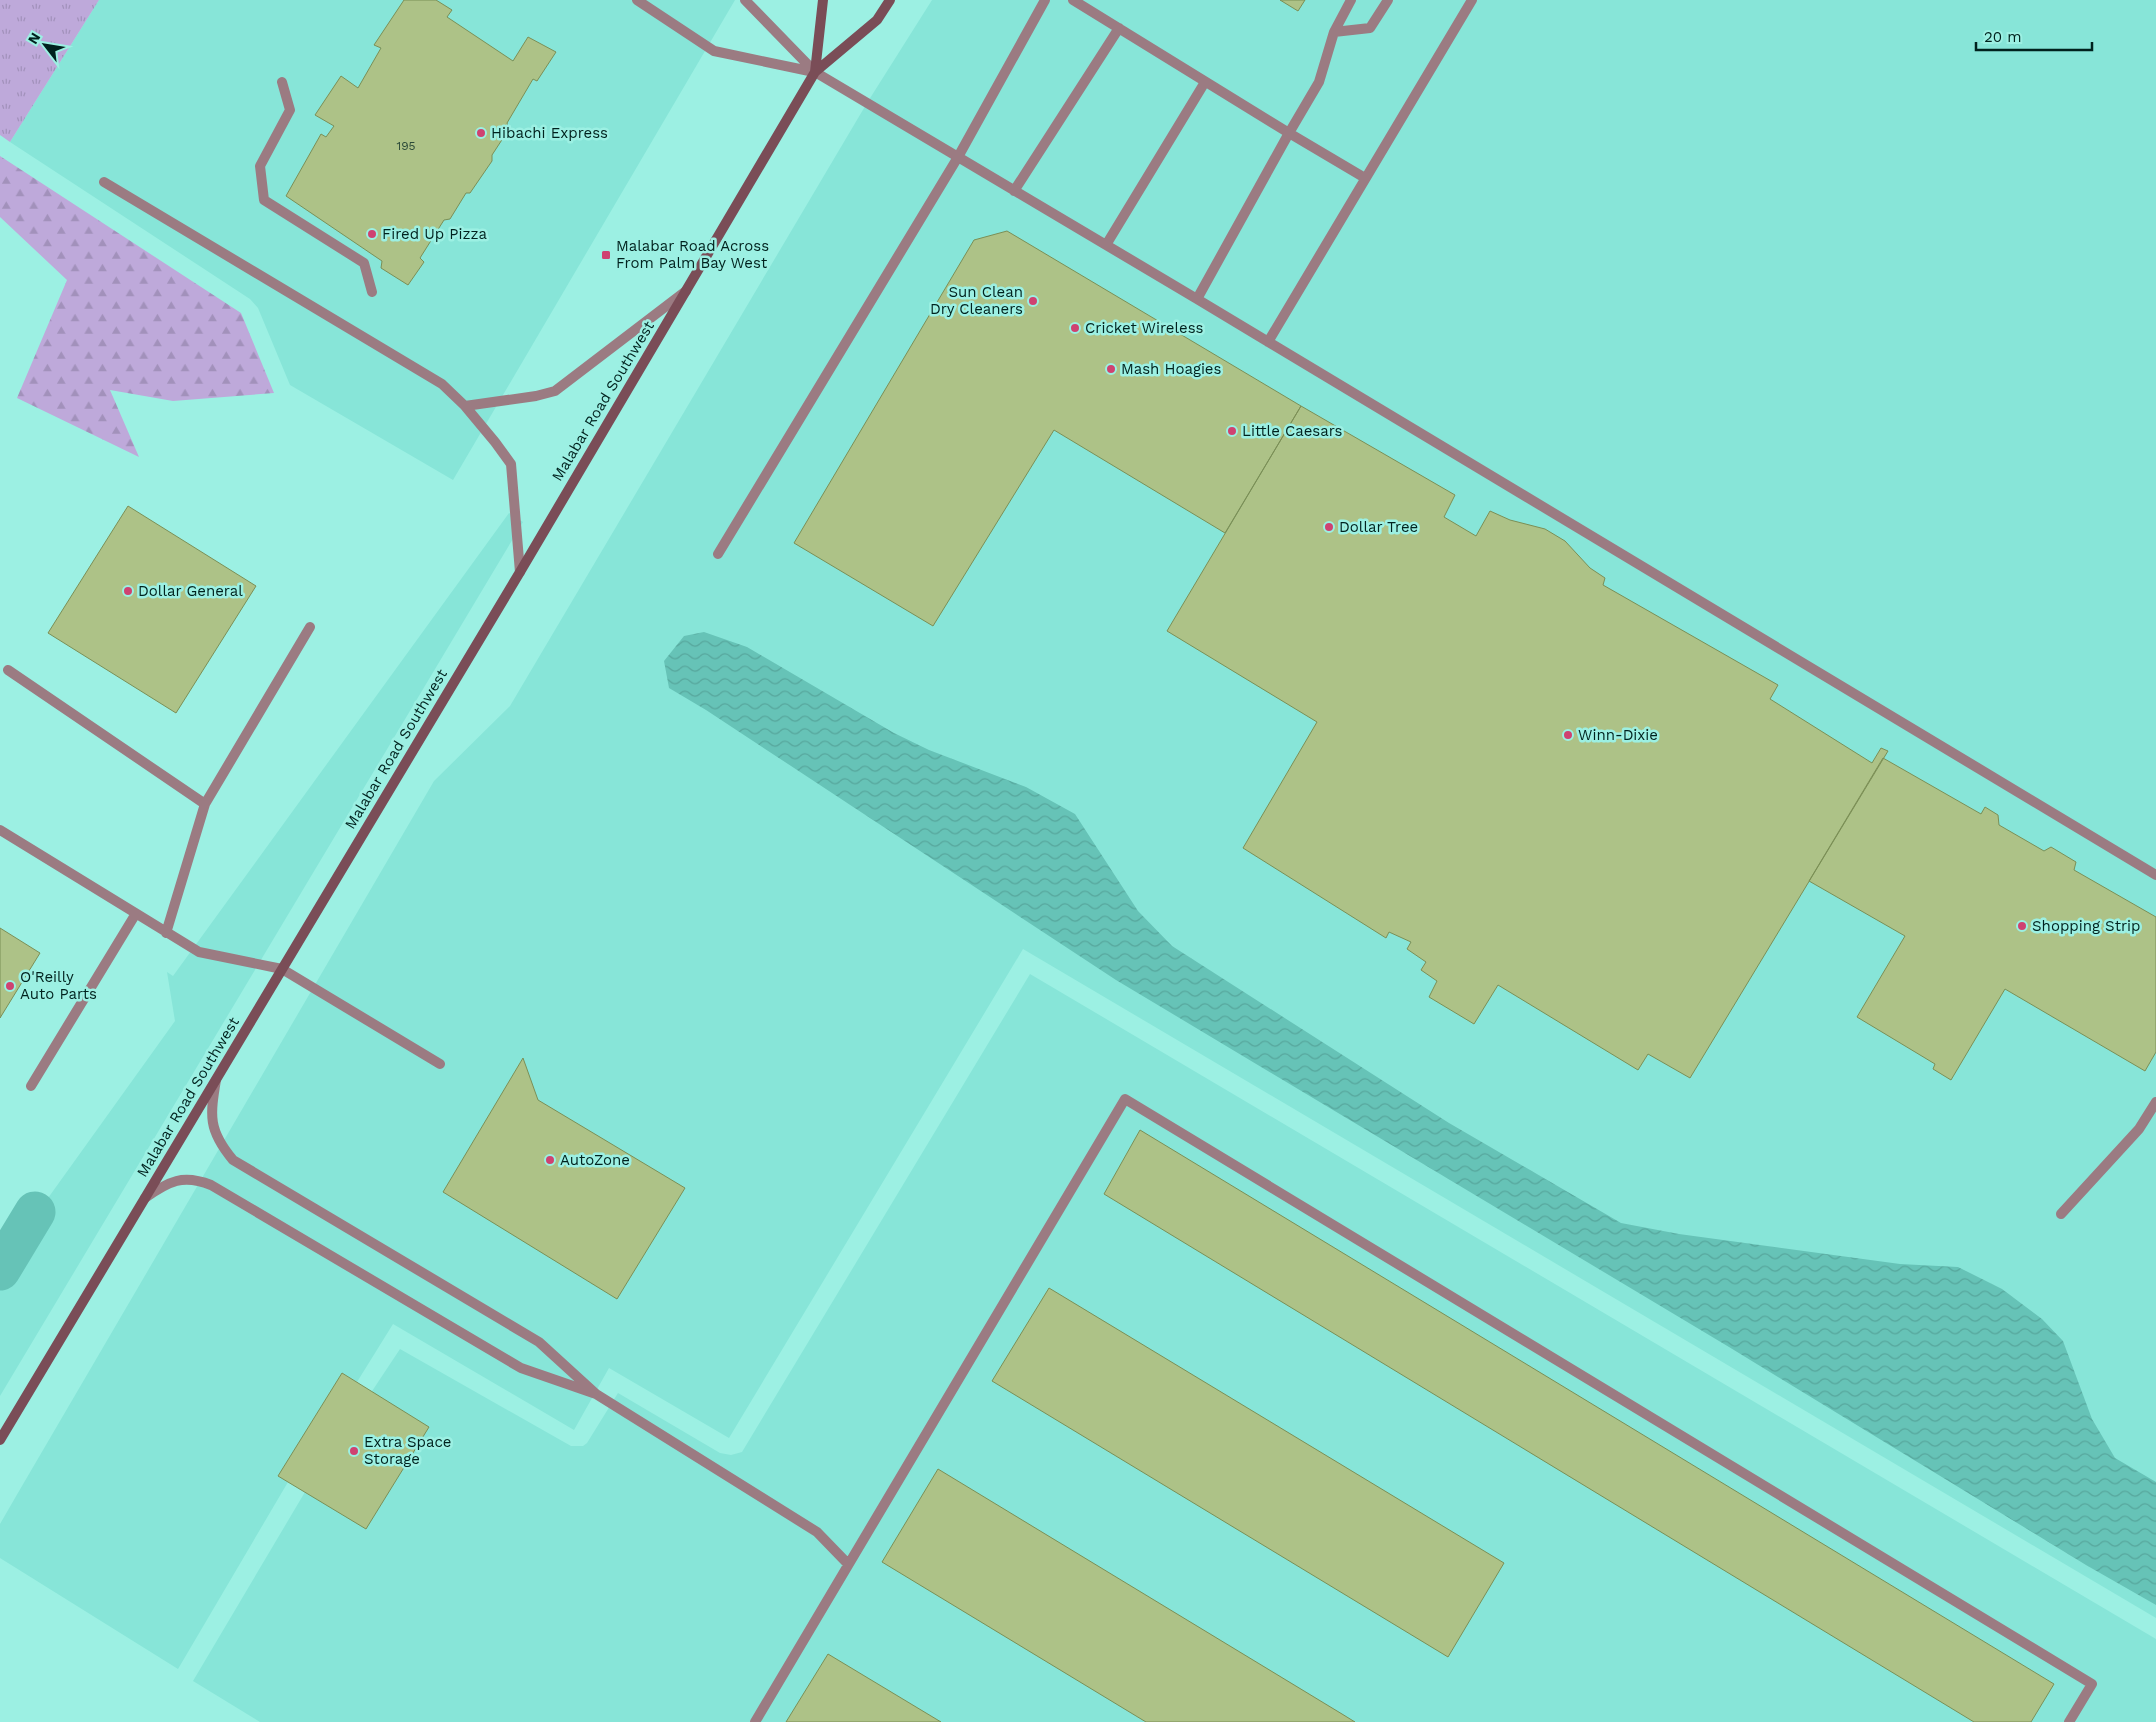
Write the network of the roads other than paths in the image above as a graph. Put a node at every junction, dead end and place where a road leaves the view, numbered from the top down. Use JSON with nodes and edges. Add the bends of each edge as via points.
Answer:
{"nodes":[{"id":1,"x":638,"y":0,"type":"edge"},
{"id":2,"x":745,"y":0,"type":"edge"},
{"id":3,"x":823,"y":0,"type":"edge"},
{"id":4,"x":890,"y":0,"type":"edge"},
{"id":5,"x":1045,"y":0,"type":"edge"},
{"id":6,"x":1073,"y":0,"type":"edge"},
{"id":7,"x":1351,"y":0,"type":"edge"},
{"id":8,"x":1388,"y":0,"type":"edge"},
{"id":9,"x":1472,"y":0,"type":"edge"},
{"id":10,"x":1120,"y":28,"type":"junction"},
{"id":11,"x":1334,"y":32,"type":"junction"},
{"id":12,"x":815,"y":72,"type":"junction"},
{"id":13,"x":282,"y":82,"type":"dead end"},
{"id":14,"x":1205,"y":82,"type":"junction"},
{"id":15,"x":1289,"y":133,"type":"junction"},
{"id":16,"x":958,"y":157,"type":"junction"},
{"id":17,"x":1366,"y":178,"type":"junction"},
{"id":18,"x":104,"y":182,"type":"dead end"},
{"id":19,"x":1014,"y":190,"type":"junction"},
{"id":20,"x":1106,"y":245,"type":"junction"},
{"id":21,"x":686,"y":290,"type":"junction"},
{"id":22,"x":372,"y":292,"type":"dead end"},
{"id":23,"x":1197,"y":299,"type":"junction"},
{"id":24,"x":1268,"y":342,"type":"junction"},
{"id":25,"x":465,"y":406,"type":"junction"},
{"id":26,"x":718,"y":554,"type":"dead end"},
{"id":27,"x":520,"y":572,"type":"junction"},
{"id":28,"x":310,"y":627,"type":"dead end"},
{"id":29,"x":8,"y":670,"type":"dead end"},
{"id":30,"x":205,"y":804,"type":"junction"},
{"id":31,"x":0,"y":830,"type":"edge"},
{"id":32,"x":2156,"y":875,"type":"edge"},
{"id":33,"x":135,"y":914,"type":"junction"},
{"id":34,"x":166,"y":933,"type":"junction"},
{"id":35,"x":282,"y":969,"type":"junction"},
{"id":36,"x":440,"y":1064,"type":"dead end"},
{"id":37,"x":216,"y":1078,"type":"junction"},
{"id":38,"x":31,"y":1086,"type":"dead end"},
{"id":39,"x":2156,"y":1102,"type":"edge"},
{"id":40,"x":145,"y":1198,"type":"junction"},
{"id":41,"x":2062,"y":1214,"type":"dead end"},
{"id":42,"x":596,"y":1394,"type":"junction"},
{"id":43,"x":0,"y":1440,"type":"edge"},
{"id":44,"x":848,"y":1564,"type":"junction"},
{"id":45,"x":755,"y":1722,"type":"edge"},
{"id":46,"x":2069,"y":1722,"type":"edge"}],
"edges":[{"from":1,"to":12,"type":"lane","via":[[714,51]]},
{"from":2,"to":12,"type":"lane"},
{"from":3,"to":12,"type":"main road","name":"Malabar Road Southwest"},
{"from":4,"to":12,"type":"main road","name":"Malabar Road Southwest","via":[[877,20]]},
{"from":5,"to":16,"type":"lane"},
{"from":6,"to":10,"type":"lane"},
{"from":7,"to":11,"type":"lane"},
{"from":8,"to":11,"type":"lane","via":[[1370,28]]},
{"from":9,"to":17,"type":"lane"},
{"from":10,"to":14,"type":"lane"},
{"from":10,"to":19,"type":"lane"},
{"from":11,"to":15,"type":"lane","via":[[1318,82]]},
{"from":12,"to":16,"type":"lane"},
{"from":12,"to":21,"type":"main road","name":"Malabar Road Southwest"},
{"from":13,"to":22,"type":"lane","via":[[290,110],[260,166],[264,200],[364,263]]},
{"from":14,"to":15,"type":"lane"},
{"from":14,"to":20,"type":"lane"},
{"from":15,"to":17,"type":"lane"},
{"from":15,"to":23,"type":"lane"},
{"from":16,"to":19,"type":"lane"},
{"from":16,"to":26,"type":"lane"},
{"from":17,"to":24,"type":"lane"},
{"from":18,"to":25,"type":"lane","via":[[442,384]]},
{"from":19,"to":20,"type":"lane"},
{"from":20,"to":23,"type":"lane"},
{"from":21,"to":25,"type":"lane","via":[[555,390],[536,396]]},
{"from":21,"to":27,"type":"main road","name":"Malabar Road Southwest"},
{"from":23,"to":24,"type":"lane"},
{"from":24,"to":32,"type":"lane"},
{"from":25,"to":27,"type":"lane","via":[[511,464]]},
{"from":27,"to":35,"type":"main road","name":"Malabar Road Southwest"},
{"from":28,"to":30,"type":"lane"},
{"from":29,"to":30,"type":"lane"},
{"from":30,"to":34,"type":"lane"},
{"from":31,"to":33,"type":"lane"},
{"from":33,"to":34,"type":"lane"},
{"from":33,"to":38,"type":"lane"},
{"from":34,"to":35,"type":"lane","via":[[200,952]]},
{"from":35,"to":36,"type":"lane"},
{"from":35,"to":37,"type":"main road","name":"Malabar Road Southwest"},
{"from":37,"to":40,"type":"main road","name":"Malabar Road Southwest"},
{"from":37,"to":42,"type":"lane","via":[[211,1109],[213,1130],[233,1160],[539,1342]]},
{"from":39,"to":41,"type":"lane","via":[[2139,1129]]},
{"from":40,"to":42,"type":"lane","via":[[176,1180],[197,1180],[211,1185],[521,1368]]},
{"from":40,"to":43,"type":"main road","name":"Malabar Road Southwest"},
{"from":42,"to":44,"type":"lane","via":[[817,1532]]},
{"from":44,"to":45,"type":"lane"},
{"from":44,"to":46,"type":"lane","via":[[1125,1099],[2092,1684]]}]}
